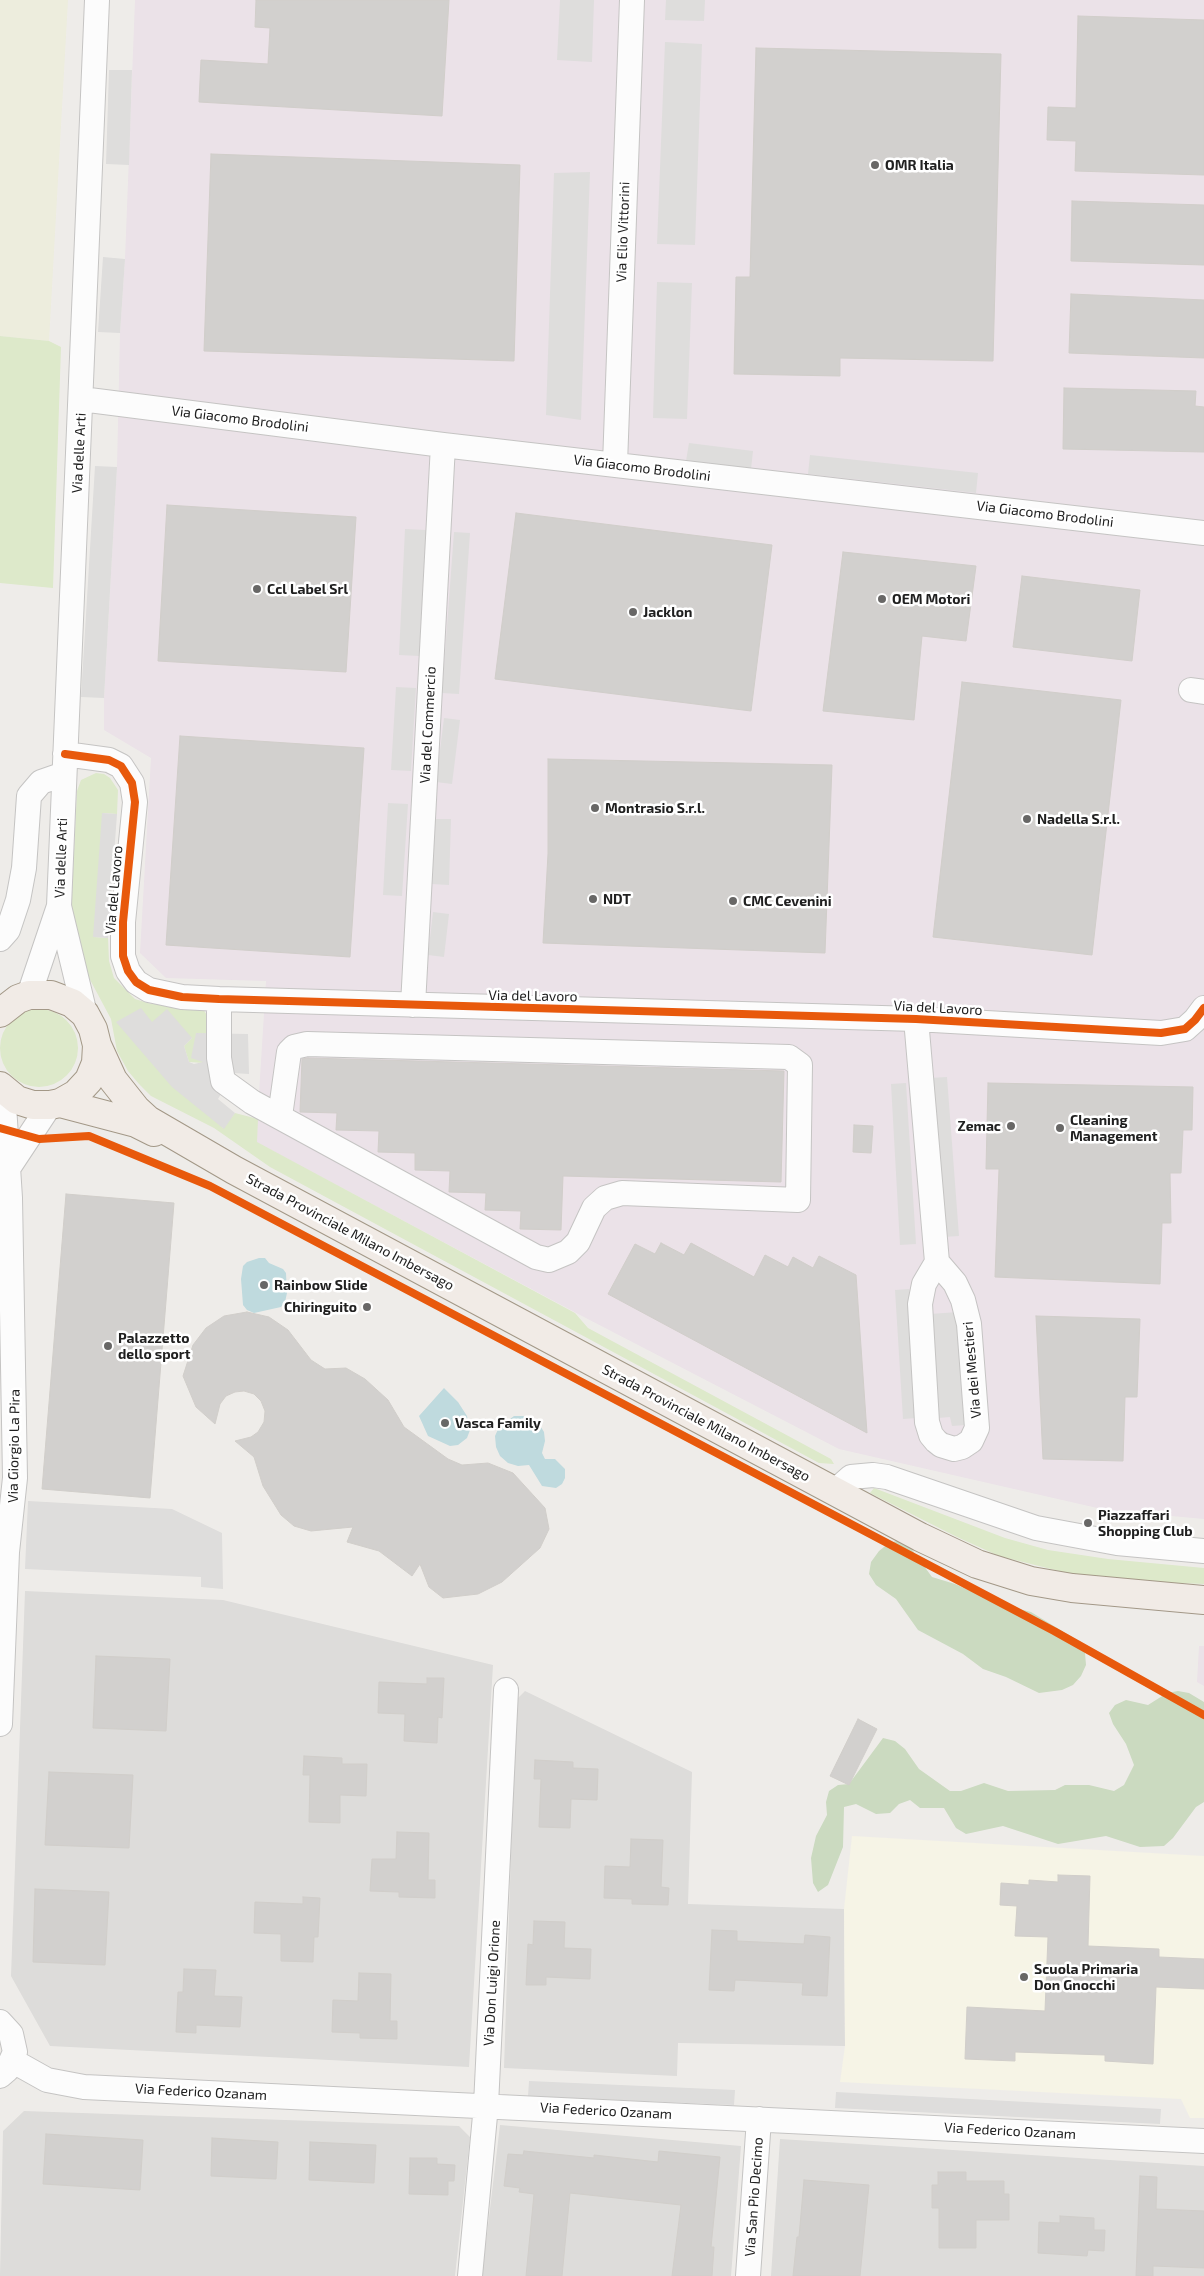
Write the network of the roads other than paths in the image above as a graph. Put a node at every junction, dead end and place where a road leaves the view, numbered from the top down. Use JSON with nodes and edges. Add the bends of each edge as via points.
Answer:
{"nodes":[{"id":1,"x":97,"y":0,"type":"edge"},
{"id":2,"x":632,"y":0,"type":"edge"},
{"id":3,"x":81,"y":399,"type":"junction"},
{"id":4,"x":442,"y":445,"type":"junction"},
{"id":5,"x":615,"y":464,"type":"junction"},
{"id":6,"x":1204,"y":533,"type":"edge"},
{"id":7,"x":65,"y":764,"type":"junction"},
{"id":8,"x":59,"y":906,"type":"junction"},
{"id":9,"x":0,"y":939,"type":"edge"},
{"id":10,"x":219,"y":999,"type":"junction"},
{"id":11,"x":12,"y":1002,"type":"edge"},
{"id":12,"x":413,"y":1005,"type":"junction"},
{"id":13,"x":1204,"y":1008,"type":"edge"},
{"id":14,"x":85,"y":1014,"type":"junction"},
{"id":15,"x":916,"y":1019,"type":"junction"},
{"id":16,"x":97,"y":1045,"type":"junction"},
{"id":17,"x":2,"y":1088,"type":"edge"},
{"id":18,"x":55,"y":1104,"type":"junction"},
{"id":19,"x":280,"y":1116,"type":"junction"},
{"id":20,"x":9,"y":1167,"type":"junction"},
{"id":21,"x":234,"y":1170,"type":"junction"},
{"id":22,"x":5,"y":1202,"type":"edge"},
{"id":23,"x":937,"y":1262,"type":"junction"},
{"id":24,"x":7,"y":1344,"type":"edge"},
{"id":25,"x":834,"y":1492,"type":"junction"},
{"id":26,"x":1204,"y":1551,"type":"edge"},
{"id":27,"x":1204,"y":1600,"type":"edge"},
{"id":28,"x":506,"y":1690,"type":"dead end"},
{"id":29,"x":0,"y":1720,"type":"edge"},
{"id":30,"x":0,"y":1724,"type":"edge"},
{"id":31,"x":0,"y":2022,"type":"edge"},
{"id":32,"x":6,"y":2069,"type":"edge"},
{"id":33,"x":486,"y":2106,"type":"junction"},
{"id":34,"x":759,"y":2119,"type":"junction"},
{"id":35,"x":1204,"y":2141,"type":"edge"},
{"id":36,"x":470,"y":2276,"type":"edge"},
{"id":37,"x":748,"y":2276,"type":"edge"}],
"edges":[{"from":1,"to":3,"type":"street","name":"Via delle Arti"},
{"from":2,"to":5,"type":"street","name":"Via Elio Vittorini"},
{"from":3,"to":4,"type":"street","name":"Via Giacomo Brodolini"},
{"from":3,"to":7,"type":"street","name":"Via delle Arti"},
{"from":4,"to":5,"type":"street","name":"Via Giacomo Brodolini"},
{"from":4,"to":12,"type":"street","name":"Via del Commercio"},
{"from":5,"to":6,"type":"street","name":"Via Giacomo Brodolini"},
{"from":7,"to":8,"type":"street","name":"Via delle Arti"},
{"from":7,"to":9,"type":"street","via":[[29,796],[24,868],[18,900],[8,930]]},
{"from":7,"to":10,"type":"street","name":"Via del Lavoro","via":[[109,760],[121,766],[132,782],[135,802],[122,939],[128,971],[136,982],[149,990],[182,997]]},
{"from":8,"to":11,"type":"street","name":"Via delle Arti"},
{"from":8,"to":14,"type":"street","name":"Via delle Arti"},
{"from":10,"to":12,"type":"street","name":"Via del Lavoro"},
{"from":10,"to":19,"type":"street","via":[[219,1058],[223,1081],[252,1102]]},
{"from":11,"to":14,"type":"main road","via":[[51,994],[72,1003]]},
{"from":12,"to":15,"type":"street","name":"Via del Lavoro"},
{"from":13,"to":15,"type":"street","name":"Via del Lavoro","via":[[1185,1029],[1161,1033]]},
{"from":14,"to":16,"type":"main road","name":"Strada Provinciale Milano Imbersago"},
{"from":15,"to":23,"type":"street"},
{"from":16,"to":18,"type":"main road","via":[[96,1063],[89,1080],[76,1094]]},
{"from":16,"to":21,"type":"main road","name":"Strada Provinciale Milano Imbersago","via":[[113,1080],[148,1120]]},
{"from":17,"to":18,"type":"main road","name":"Strada Provinciale Milano Imbersago","via":[[17,1100],[33,1105]]},
{"from":17,"to":20,"type":"street","name":"Via Giorgio La Pira"},
{"from":18,"to":20,"type":"street"},
{"from":18,"to":21,"type":"main road","name":"Strada Provinciale Milano Imbersago","via":[[136,1123]]},
{"from":19,"to":19,"type":"street","via":[[543,1259],[556,1258],[568,1252],[578,1242],[594,1208],[605,1198],[622,1192],[798,1200],[800,1065],[789,1057],[307,1044],[294,1047],[289,1052]]},
{"from":20,"to":22,"type":"street","name":"Via Giorgio La Pira"},
{"from":21,"to":25,"type":"main road","name":"Strada Provinciale Milano Imbersago"},
{"from":22,"to":24,"type":"street","name":"Via Giorgio La Pira"},
{"from":23,"to":23,"type":"street","name":"Via dei Mestieri","via":[[924,1284],[920,1304],[927,1422],[936,1441],[941,1446],[954,1449],[971,1441],[977,1428],[969,1324],[955,1283]]},
{"from":24,"to":29,"type":"street","name":"Via Giorgio La Pira","via":[[15,1484],[9,1529]]},
{"from":25,"to":26,"type":"street","via":[[851,1477],[887,1477],[1036,1528],[1117,1543]]},
{"from":25,"to":27,"type":"main road","name":"Strada Provinciale Milano Imbersago","via":[[935,1545],[1005,1574],[1059,1586]]},
{"from":28,"to":33,"type":"street","name":"Via Don Luigi Orione"},
{"from":29,"to":30,"type":"street","name":"Via Giorgio La Pira"},
{"from":31,"to":32,"type":"street","name":"Via Federico Ozanam","via":[[15,2042]]},
{"from":32,"to":33,"type":"street","name":"Via Federico Ozanam","via":[[84,2087]]},
{"from":33,"to":34,"type":"street","name":"Via Federico Ozanam"},
{"from":33,"to":36,"type":"street","name":"Via Don Luigi Orione"},
{"from":34,"to":35,"type":"street","name":"Via Federico Ozanam"},
{"from":34,"to":37,"type":"street","name":"Via San Pio Decimo"}]}
